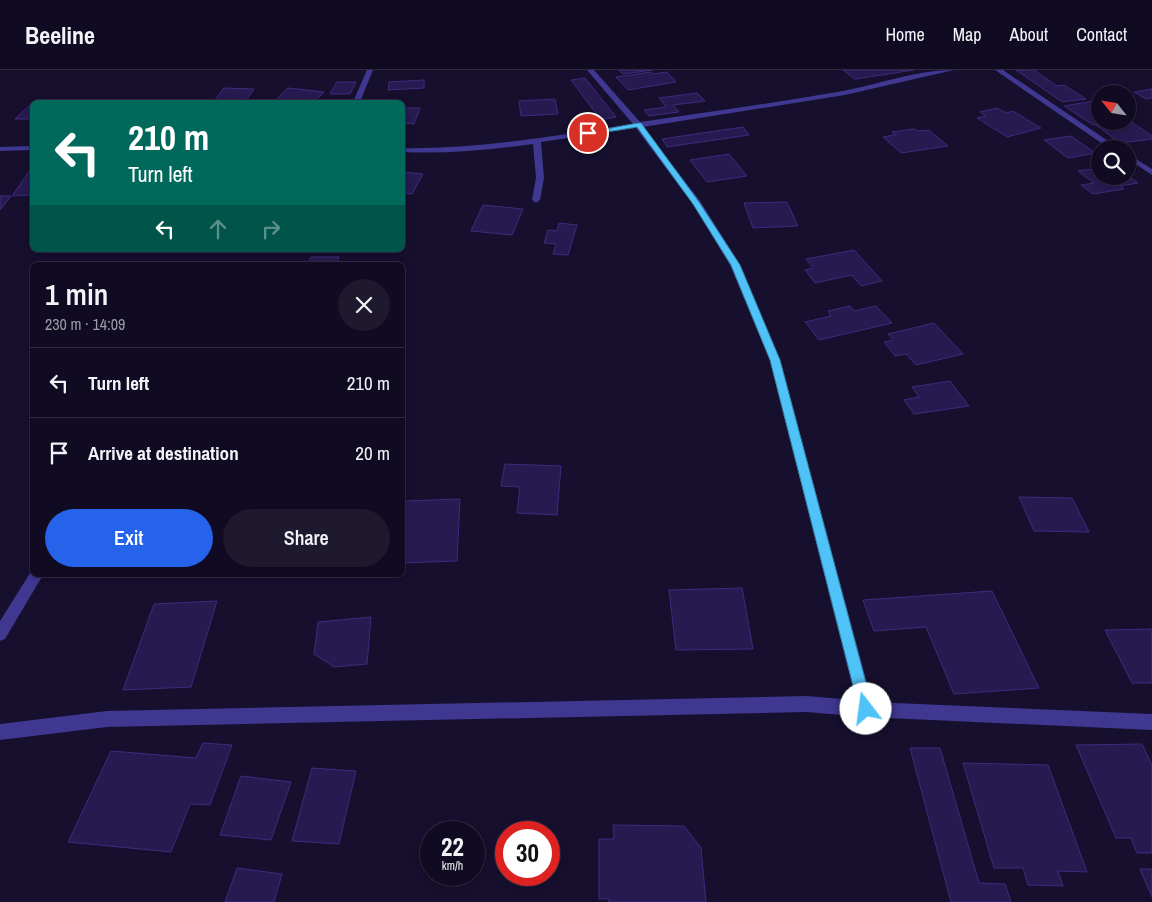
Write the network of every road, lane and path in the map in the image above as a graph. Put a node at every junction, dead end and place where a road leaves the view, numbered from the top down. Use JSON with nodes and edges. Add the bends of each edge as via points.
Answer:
{"nodes":[{"id":1,"x":370,"y":70,"type":"edge"},
{"id":2,"x":590,"y":70,"type":"edge"},
{"id":3,"x":951,"y":70,"type":"edge"},
{"id":4,"x":998,"y":70,"type":"edge"},
{"id":5,"x":357,"y":100,"type":"edge"},
{"id":6,"x":638,"y":125,"type":"junction"},
{"id":7,"x":537,"y":140,"type":"junction"},
{"id":8,"x":1103,"y":140,"type":"edge"},
{"id":9,"x":30,"y":148,"type":"edge"},
{"id":10,"x":0,"y":149,"type":"edge"},
{"id":11,"x":405,"y":150,"type":"edge"},
{"id":12,"x":1136,"y":162,"type":"edge"},
{"id":13,"x":1152,"y":173,"type":"edge"},
{"id":14,"x":536,"y":200,"type":"dead end"},
{"id":15,"x":35,"y":577,"type":"edge"},
{"id":16,"x":0,"y":634,"type":"edge"},
{"id":17,"x":866,"y":709,"type":"junction"},
{"id":18,"x":1152,"y":722,"type":"edge"},
{"id":19,"x":0,"y":732,"type":"edge"}],
"edges":[{"from":1,"to":5,"type":"street"},
{"from":2,"to":6,"type":"street"},
{"from":3,"to":6,"type":"street","via":[[845,93]]},
{"from":4,"to":8,"type":"street"},
{"from":6,"to":7,"type":"street"},
{"from":6,"to":17,"type":"street","via":[[696,203],[736,265],[775,360]]},
{"from":7,"to":11,"type":"street","via":[[503,146]]},
{"from":7,"to":14,"type":"street","via":[[540,178]]},
{"from":9,"to":10,"type":"street"},
{"from":12,"to":13,"type":"street"},
{"from":15,"to":16,"type":"street"},
{"from":17,"to":18,"type":"street"},
{"from":17,"to":19,"type":"street","via":[[806,704],[107,719]]}]}
